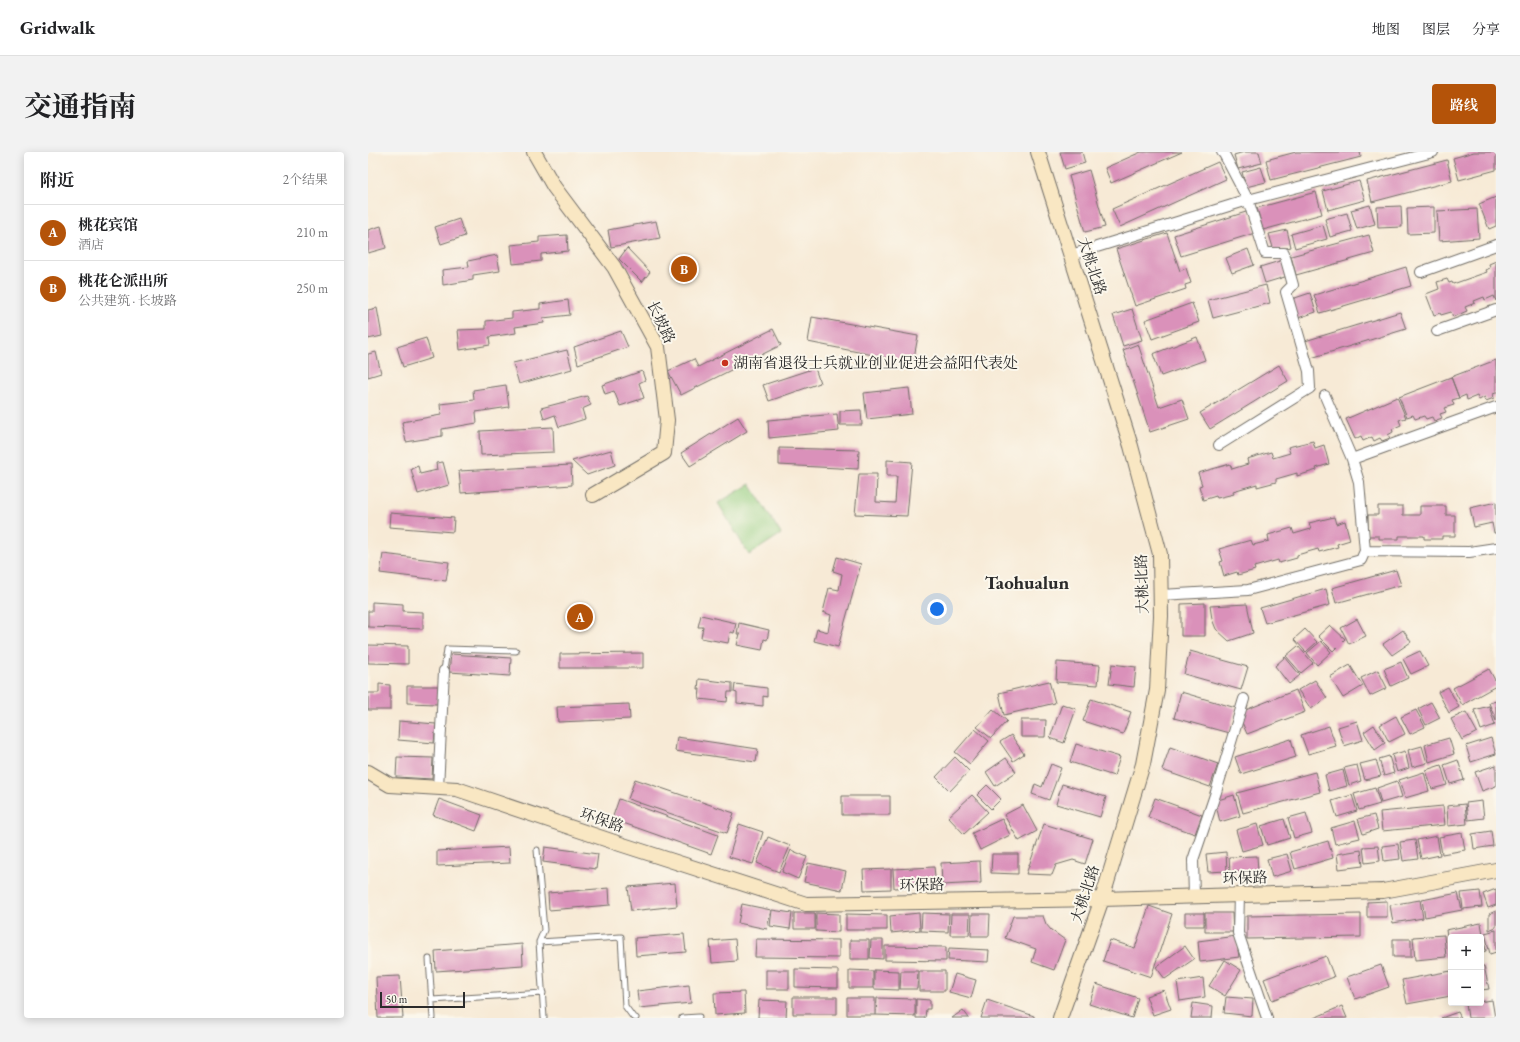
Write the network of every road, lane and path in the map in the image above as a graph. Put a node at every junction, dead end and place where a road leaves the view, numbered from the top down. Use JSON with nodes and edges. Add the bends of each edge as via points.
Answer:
{"nodes":[{"id":1,"x":534,"y":152,"type":"edge"},
{"id":2,"x":1038,"y":152,"type":"edge"},
{"id":3,"x":1222,"y":152,"type":"edge"},
{"id":4,"x":1433,"y":152,"type":"edge"},
{"id":5,"x":1248,"y":200,"type":"junction"},
{"id":6,"x":1496,"y":245,"type":"edge"},
{"id":7,"x":1071,"y":255,"type":"junction"},
{"id":8,"x":1421,"y":272,"type":"dead end"},
{"id":9,"x":1496,"y":310,"type":"edge"},
{"id":10,"x":1437,"y":331,"type":"dead end"},
{"id":11,"x":1325,"y":396,"type":"dead end"},
{"id":12,"x":1496,"y":407,"type":"edge"},
{"id":13,"x":1219,"y":445,"type":"dead end"},
{"id":14,"x":1352,"y":459,"type":"junction"},
{"id":15,"x":593,"y":495,"type":"dead end"},
{"id":16,"x":1496,"y":548,"type":"edge"},
{"id":17,"x":1365,"y":551,"type":"junction"},
{"id":18,"x":1161,"y":595,"type":"junction"},
{"id":19,"x":516,"y":651,"type":"dead end"},
{"id":20,"x":444,"y":671,"type":"joint"},
{"id":21,"x":1244,"y":699,"type":"dead end"},
{"id":22,"x":368,"y":772,"type":"edge"},
{"id":23,"x":438,"y":788,"type":"junction"},
{"id":24,"x":537,"y":850,"type":"dead end"},
{"id":25,"x":1496,"y":870,"type":"edge"},
{"id":26,"x":1239,"y":895,"type":"junction"},
{"id":27,"x":1194,"y":896,"type":"junction"},
{"id":28,"x":1102,"y":899,"type":"junction"},
{"id":29,"x":539,"y":942,"type":"junction"},
{"id":30,"x":429,"y":959,"type":"dead end"},
{"id":31,"x":543,"y":993,"type":"junction"},
{"id":32,"x":432,"y":1000,"type":"junction"},
{"id":33,"x":699,"y":1017,"type":"dead end"},
{"id":34,"x":433,"y":1018,"type":"edge"},
{"id":35,"x":544,"y":1018,"type":"edge"},
{"id":36,"x":636,"y":1018,"type":"edge"},
{"id":37,"x":682,"y":1018,"type":"edge"},
{"id":38,"x":1060,"y":1018,"type":"edge"},
{"id":39,"x":1267,"y":1018,"type":"edge"}],
"edges":[{"from":1,"to":15,"type":"street","name":"长坡路","via":[[554,187],[614,267],[658,348],[667,420],[664,453]]},
{"from":2,"to":7,"type":"street","name":"大桃北路"},
{"from":3,"to":5,"type":"street"},
{"from":4,"to":5,"type":"street"},
{"from":5,"to":7,"type":"street"},
{"from":5,"to":13,"type":"street","via":[[1265,253],[1284,253],[1293,285],[1286,292],[1309,371],[1310,388]]},
{"from":6,"to":8,"type":"street"},
{"from":7,"to":18,"type":"street","name":"大桃北路","via":[[1131,446],[1160,554]]},
{"from":9,"to":10,"type":"street"},
{"from":11,"to":14,"type":"street"},
{"from":12,"to":14,"type":"street"},
{"from":14,"to":17,"type":"street","via":[[1359,482]]},
{"from":16,"to":17,"type":"street","via":[[1469,552]]},
{"from":17,"to":18,"type":"street","via":[[1361,560],[1248,590]]},
{"from":18,"to":28,"type":"street","name":"大桃北路","via":[[1157,690],[1146,749]]},
{"from":19,"to":20,"type":"lane","via":[[447,649]]},
{"from":20,"to":23,"type":"street"},
{"from":21,"to":27,"type":"street","via":[[1192,860]]},
{"from":22,"to":23,"type":"street","name":"环保路","via":[[390,785]]},
{"from":23,"to":28,"type":"street","name":"环保路","via":[[457,789],[806,904]]},
{"from":24,"to":29,"type":"lane","via":[[544,930]]},
{"from":25,"to":26,"type":"street","name":"环保路","via":[[1383,891]]},
{"from":26,"to":27,"type":"street","name":"环保路"},
{"from":26,"to":39,"type":"street","via":[[1238,933]]},
{"from":27,"to":28,"type":"street","name":"环保路"},
{"from":28,"to":38,"type":"street","name":"大桃北路"},
{"from":29,"to":31,"type":"lane"},
{"from":29,"to":36,"type":"lane","via":[[621,937],[624,1006]]},
{"from":30,"to":32,"type":"lane"},
{"from":31,"to":32,"type":"lane"},
{"from":31,"to":35,"type":"lane"},
{"from":32,"to":34,"type":"lane"},
{"from":33,"to":37,"type":"lane"}]}
